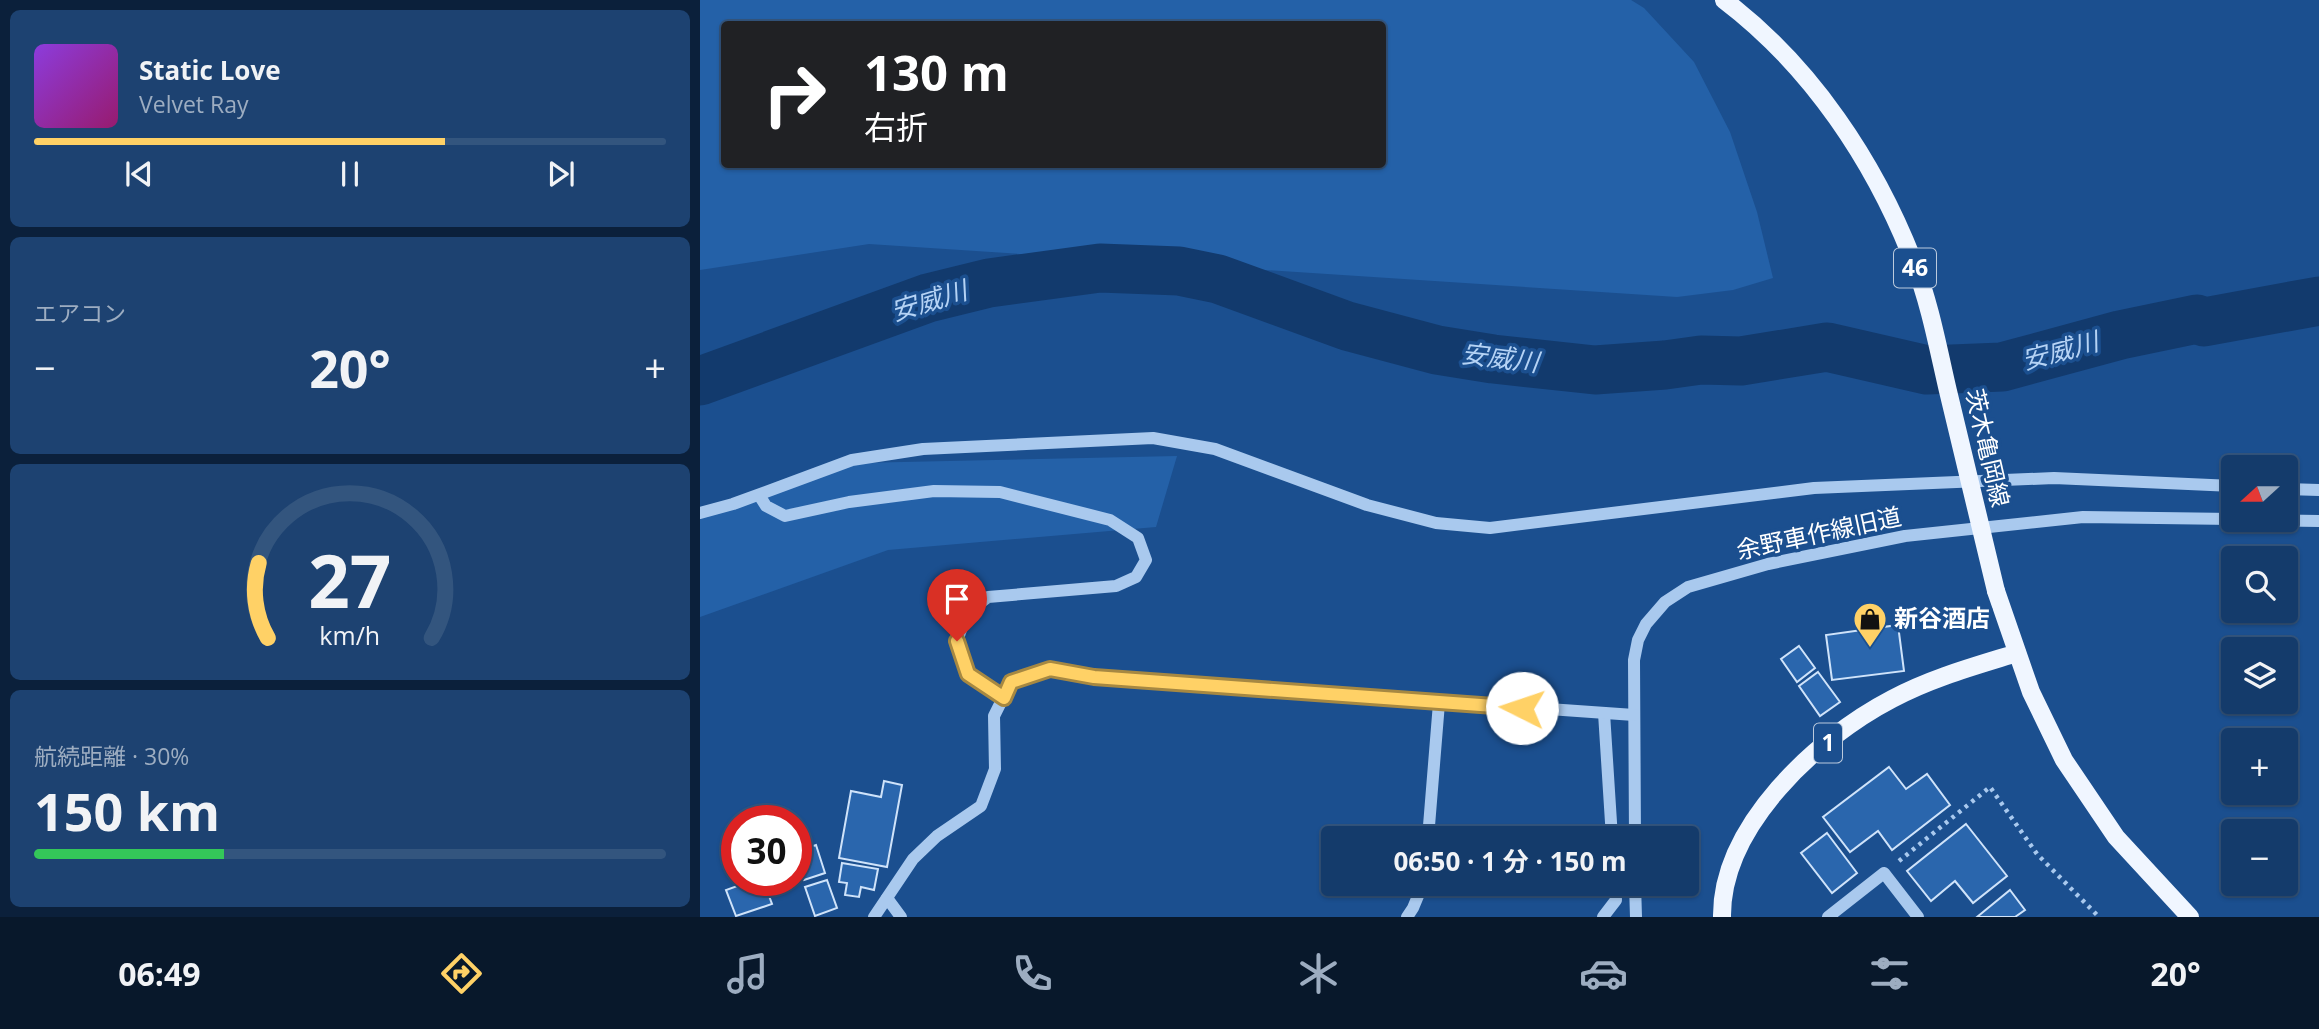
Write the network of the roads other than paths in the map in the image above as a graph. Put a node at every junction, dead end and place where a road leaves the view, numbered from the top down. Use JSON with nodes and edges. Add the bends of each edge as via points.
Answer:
{"nodes":[{"id":1,"x":1724,"y":0,"type":"edge"},
{"id":2,"x":2221,"y":485,"type":"edge"},
{"id":3,"x":2298,"y":490,"type":"edge"},
{"id":4,"x":2319,"y":491,"type":"edge"},
{"id":5,"x":759,"y":495,"type":"junction"},
{"id":6,"x":700,"y":513,"type":"edge"},
{"id":7,"x":2221,"y":519,"type":"edge"},
{"id":8,"x":2298,"y":521,"type":"edge"},
{"id":9,"x":2319,"y":521,"type":"edge"},
{"id":10,"x":2017,"y":653,"type":"junction"},
{"id":11,"x":1004,"y":698,"type":"junction"},
{"id":12,"x":1439,"y":703,"type":"junction"},
{"id":13,"x":1604,"y":713,"type":"junction"},
{"id":14,"x":1634,"y":715,"type":"junction"},
{"id":15,"x":1428,"y":826,"type":"edge"},
{"id":16,"x":1611,"y":826,"type":"edge"},
{"id":17,"x":1635,"y":826,"type":"edge"},
{"id":18,"x":1418,"y":896,"type":"edge"},
{"id":19,"x":1616,"y":896,"type":"edge"},
{"id":20,"x":1635,"y":896,"type":"edge"},
{"id":21,"x":887,"y":898,"type":"junction"},
{"id":22,"x":874,"y":917,"type":"edge"},
{"id":23,"x":901,"y":917,"type":"edge"},
{"id":24,"x":1406,"y":917,"type":"edge"},
{"id":25,"x":1603,"y":917,"type":"edge"},
{"id":26,"x":1636,"y":917,"type":"edge"},
{"id":27,"x":1722,"y":917,"type":"edge"},
{"id":28,"x":1828,"y":917,"type":"edge"},
{"id":29,"x":1918,"y":917,"type":"edge"},
{"id":30,"x":2190,"y":917,"type":"edge"}],
"edges":[{"from":1,"to":10,"type":"main road","name":"茨木亀岡線","number":"46","bridge":true,"via":[[1816,91],[1862,157],[1899,228],[1927,303],[1996,591]]},
{"from":2,"to":5,"type":"street","via":[[2054,478],[1814,488],[1490,528],[1436,523],[1367,505],[1214,449],[1153,438],[923,449],[852,460]]},
{"from":3,"to":4,"type":"street"},
{"from":5,"to":6,"type":"street"},
{"from":5,"to":11,"type":"street","via":[[766,506],[785,516],[934,491],[1000,492],[1110,520],[1138,538],[1146,560],[1136,577],[1116,586],[988,597],[967,613],[957,641],[968,674]]},
{"from":7,"to":14,"type":"street","name":"余野車作線旧道","via":[[2083,517],[1905,536],[1768,564],[1688,587],[1665,602],[1638,640]]},
{"from":8,"to":9,"type":"street"},
{"from":10,"to":27,"type":"main road","number":"1","via":[[1891,699],[1840,732],[1756,816],[1728,874]]},
{"from":10,"to":30,"type":"main road","name":"茨木亀岡線","number":"46","via":[[2031,692],[2072,771],[2116,837]]},
{"from":11,"to":12,"type":"street","via":[[1011,682],[1050,669],[1094,677]]},
{"from":11,"to":21,"type":"street","via":[[994,716],[995,769],[981,806],[913,859]]},
{"from":12,"to":13,"type":"street"},
{"from":12,"to":15,"type":"street"},
{"from":13,"to":14,"type":"street"},
{"from":13,"to":16,"type":"street"},
{"from":14,"to":17,"type":"street","name":"余野車作線旧道"},
{"from":18,"to":24,"type":"street"},
{"from":19,"to":25,"type":"street"},
{"from":20,"to":26,"type":"street"},
{"from":21,"to":22,"type":"street"},
{"from":21,"to":23,"type":"street"},
{"from":28,"to":29,"type":"street","via":[[1884,873]]}]}
